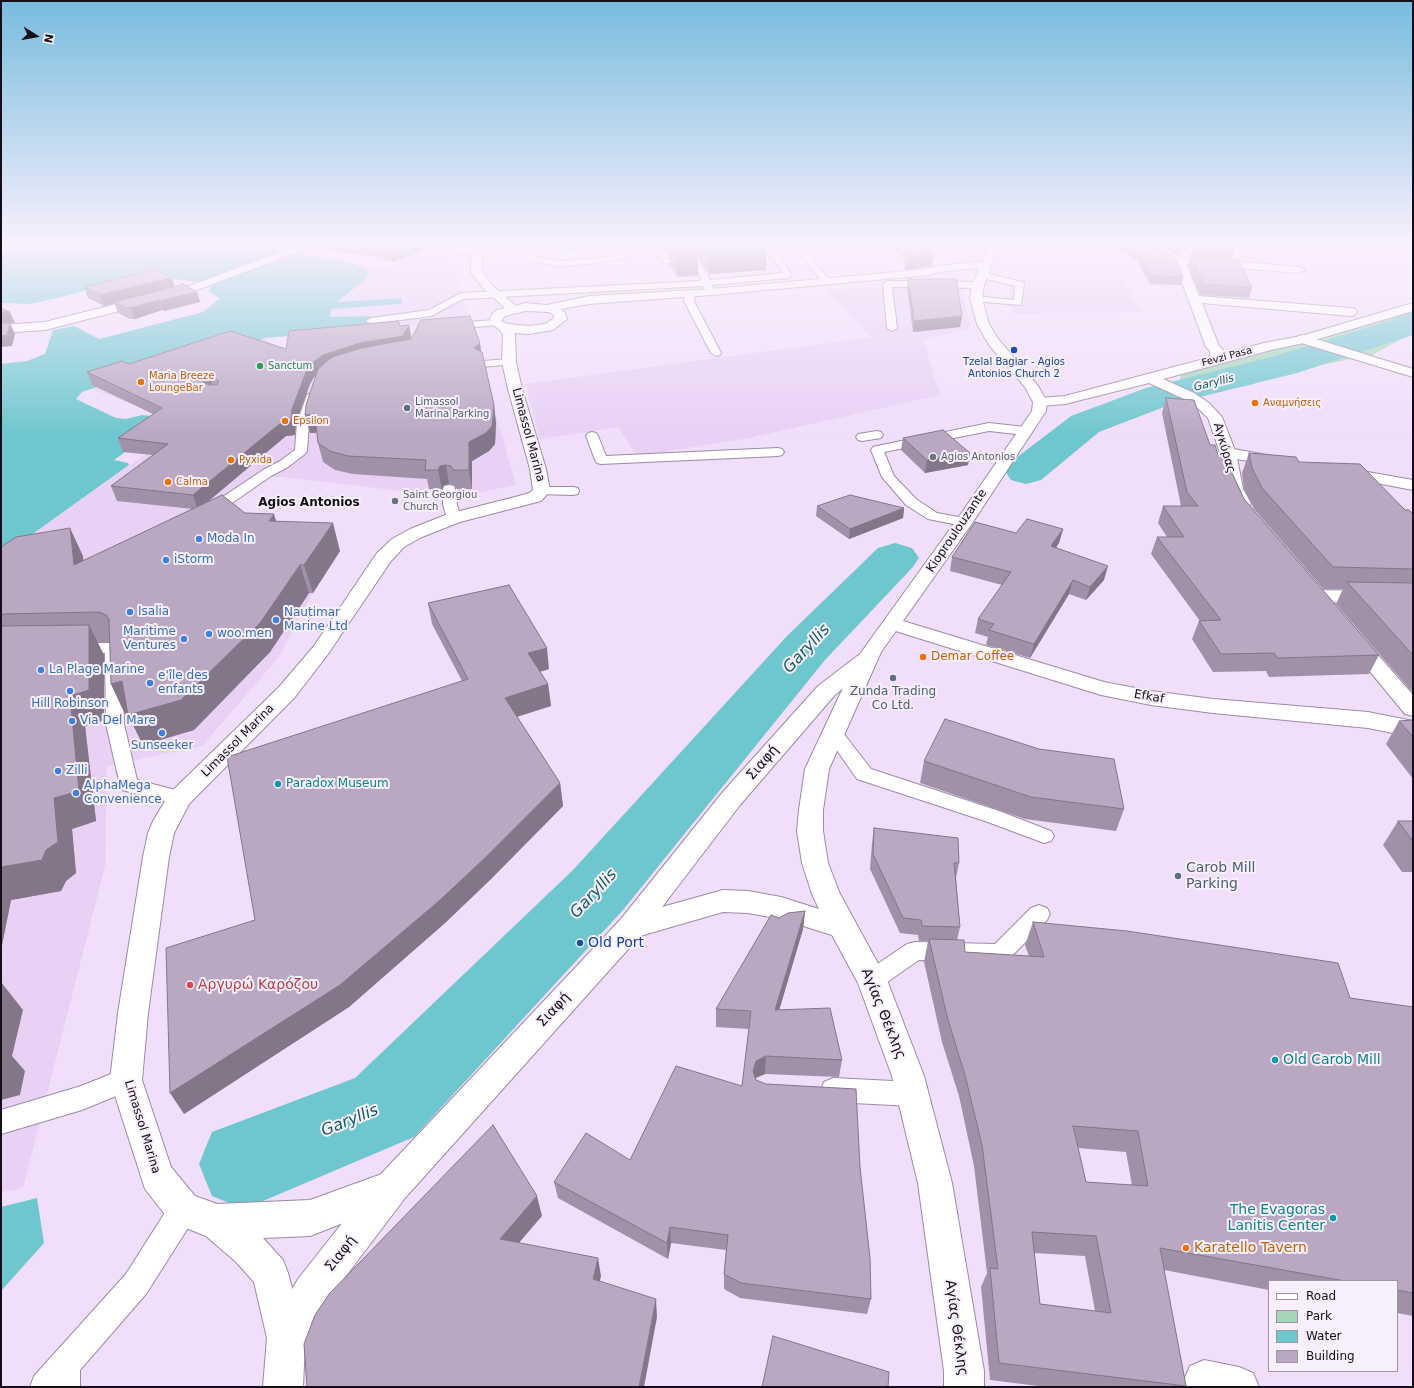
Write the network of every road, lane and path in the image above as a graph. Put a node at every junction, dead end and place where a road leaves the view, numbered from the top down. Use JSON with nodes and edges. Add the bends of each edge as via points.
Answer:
{"nodes":[{"id":1,"x":119,"y":307,"type":"edge"},
{"id":2,"x":442,"y":307,"type":"edge"},
{"id":3,"x":510,"y":307,"type":"edge"},
{"id":4,"x":554,"y":307,"type":"edge"},
{"id":5,"x":692,"y":307,"type":"edge"},
{"id":6,"x":890,"y":307,"type":"edge"},
{"id":7,"x":978,"y":307,"type":"edge"},
{"id":8,"x":1197,"y":307,"type":"edge"},
{"id":9,"x":1288,"y":307,"type":"edge"},
{"id":10,"x":1413,"y":307,"type":"edge"},
{"id":11,"x":548,"y":308,"type":"junction"},
{"id":12,"x":513,"y":309,"type":"junction"},
{"id":13,"x":1351,"y":312,"type":"dead end"},
{"id":14,"x":371,"y":321,"type":"dead end"},
{"id":15,"x":500,"y":326,"type":"junction"},
{"id":16,"x":440,"y":328,"type":"edge"},
{"id":17,"x":545,"y":328,"type":"junction"},
{"id":18,"x":892,"y":328,"type":"dead end"},
{"id":19,"x":1,"y":329,"type":"edge"},
{"id":20,"x":1303,"y":339,"type":"junction"},
{"id":21,"x":716,"y":353,"type":"dead end"},
{"id":22,"x":510,"y":358,"type":"junction"},
{"id":23,"x":1218,"y":360,"type":"junction"},
{"id":24,"x":483,"y":364,"type":"edge"},
{"id":25,"x":1413,"y":373,"type":"edge"},
{"id":26,"x":1150,"y":378,"type":"junction"},
{"id":27,"x":316,"y":385,"type":"edge"},
{"id":28,"x":1040,"y":402,"type":"junction"},
{"id":29,"x":1025,"y":431,"type":"junction"},
{"id":30,"x":877,"y":435,"type":"dead end"},
{"id":31,"x":592,"y":436,"type":"dead end"},
{"id":32,"x":862,"y":438,"type":"dead end"},
{"id":33,"x":778,"y":452,"type":"dead end"},
{"id":34,"x":1228,"y":454,"type":"junction"},
{"id":35,"x":1293,"y":465,"type":"edge"},
{"id":36,"x":1332,"y":471,"type":"edge"},
{"id":37,"x":1413,"y":485,"type":"edge"},
{"id":38,"x":449,"y":489,"type":"edge"},
{"id":39,"x":573,"y":490,"type":"dead end"},
{"id":40,"x":542,"y":491,"type":"junction"},
{"id":41,"x":220,"y":505,"type":"edge"},
{"id":42,"x":1250,"y":517,"type":"edge"},
{"id":43,"x":454,"y":518,"type":"junction"},
{"id":44,"x":964,"y":522,"type":"junction"},
{"id":45,"x":1413,"y":598,"type":"edge"},
{"id":46,"x":1330,"y":612,"type":"edge"},
{"id":47,"x":892,"y":624,"type":"junction"},
{"id":48,"x":1344,"y":628,"type":"edge"},
{"id":49,"x":61,"y":649,"type":"edge"},
{"id":50,"x":869,"y":657,"type":"junction"},
{"id":51,"x":1413,"y":709,"type":"edge"},
{"id":52,"x":1413,"y":729,"type":"edge"},
{"id":53,"x":834,"y":734,"type":"junction"},
{"id":54,"x":180,"y":798,"type":"junction"},
{"id":55,"x":1044,"y":836,"type":"dead end"},
{"id":56,"x":1039,"y":914,"type":"dead end"},
{"id":57,"x":631,"y":927,"type":"junction"},
{"id":58,"x":842,"y":927,"type":"junction"},
{"id":59,"x":872,"y":980,"type":"junction"},
{"id":60,"x":126,"y":1080,"type":"junction"},
{"id":61,"x":809,"y":1089,"type":"edge"},
{"id":62,"x":913,"y":1094,"type":"junction"},
{"id":63,"x":1,"y":1122,"type":"edge"},
{"id":64,"x":393,"y":1186,"type":"junction"},
{"id":65,"x":184,"y":1210,"type":"junction"},
{"id":66,"x":217,"y":1222,"type":"junction"},
{"id":67,"x":286,"y":1338,"type":"junction"},
{"id":68,"x":58,"y":1380,"type":"edge"},
{"id":69,"x":283,"y":1387,"type":"edge"},
{"id":70,"x":964,"y":1387,"type":"edge"},
{"id":71,"x":1206,"y":1387,"type":"edge"},
{"id":72,"x":1239,"y":1387,"type":"edge"}],
"edges":[{"from":1,"to":19,"type":"street","via":[[45,326]]},
{"from":2,"to":14,"type":"lane","via":[[431,313]]},
{"from":3,"to":12,"type":"street"},
{"from":4,"to":11,"type":"street"},
{"from":5,"to":21,"type":"lane"},
{"from":6,"to":18,"type":"lane"},
{"from":7,"to":28,"type":"street","via":[[986,330],[1031,386]]},
{"from":8,"to":23,"type":"street"},
{"from":9,"to":13,"type":"street"},
{"from":10,"to":20,"type":"street","name":"Fevzi Pasa"},
{"from":11,"to":12,"type":"street"},
{"from":11,"to":17,"type":"street","via":[[559,313],[561,319]]},
{"from":12,"to":15,"type":"street","via":[[497,316],[495,319]]},
{"from":15,"to":16,"type":"lane"},
{"from":15,"to":17,"type":"street","via":[[524,330]]},
{"from":15,"to":22,"type":"street","name":"Limassol Marina","via":[[509,335]]},
{"from":17,"to":22,"type":"street","via":[[527,337]]},
{"from":20,"to":23,"type":"street","name":"Fevzi Pasa"},
{"from":20,"to":25,"type":"street"},
{"from":22,"to":24,"type":"lane"},
{"from":22,"to":40,"type":"street","name":"Limassol Marina","via":[[515,389]]},
{"from":23,"to":26,"type":"street","name":"Fevzi Pasa"},
{"from":26,"to":28,"type":"street","name":"Fevzi Pasa","via":[[1078,397]]},
{"from":26,"to":34,"type":"street","name":"Αγκύρας","via":[[1189,396],[1216,417]]},
{"from":27,"to":41,"type":"lane","via":[[303,423],[301,451]]},
{"from":28,"to":29,"type":"street","name":"Kioproulouzante","via":[[1039,411]]},
{"from":29,"to":44,"type":"street","name":"Kioproulouzante"},
{"from":29,"to":44,"type":"lane","via":[[989,427],[877,450],[888,477],[911,502],[933,516]]},
{"from":30,"to":32,"type":"lane"},
{"from":31,"to":33,"type":"lane","via":[[601,460]]},
{"from":34,"to":35,"type":"street"},
{"from":34,"to":42,"type":"street","name":"Αγκύρας","via":[[1235,489]]},
{"from":36,"to":37,"type":"street"},
{"from":38,"to":43,"type":"lane"},
{"from":39,"to":40,"type":"lane"},
{"from":40,"to":43,"type":"street","name":"Limassol Marina","via":[[535,497]]},
{"from":43,"to":54,"type":"street","name":"Limassol Marina","via":[[398,543],[384,557],[324,646],[287,692]]},
{"from":44,"to":47,"type":"street","name":"Kioproulouzante"},
{"from":45,"to":46,"type":"street","via":[[1311,590]]},
{"from":47,"to":50,"type":"street","name":"Kioproulouzante"},
{"from":47,"to":52,"type":"street","name":"Efkaf","via":[[1101,688],[1151,698],[1368,720]]},
{"from":48,"to":51,"type":"street"},
{"from":49,"to":54,"type":"lane","via":[[113,648],[116,724],[129,785]]},
{"from":50,"to":53,"type":"street","name":"Αγίας Θέκλης"},
{"from":50,"to":57,"type":"street","name":"Σιαφή","via":[[821,696],[731,799]]},
{"from":53,"to":55,"type":"lane","via":[[864,774]]},
{"from":53,"to":58,"type":"street","name":"Αγίας Θέκλης","via":[[817,769],[810,810],[810,830],[815,863]]},
{"from":54,"to":60,"type":"street","name":"Limassol Marina","via":[[161,833],[156,857]]},
{"from":56,"to":59,"type":"lane","via":[[1000,953],[915,951]]},
{"from":57,"to":58,"type":"street","via":[[723,901],[748,902],[779,916]]},
{"from":57,"to":64,"type":"street","name":"Σιαφή"},
{"from":58,"to":59,"type":"street","name":"Αγίας Θέκλης"},
{"from":59,"to":62,"type":"street","name":"Αγίας Θέκλης"},
{"from":60,"to":63,"type":"lane","via":[[82,1098]]},
{"from":60,"to":65,"type":"street","name":"Limassol Marina","via":[[157,1177]]},
{"from":61,"to":62,"type":"lane"},
{"from":62,"to":70,"type":"street","name":"Αγίας Θέκλης","via":[[935,1183],[964,1371]]},
{"from":64,"to":66,"type":"street","via":[[310,1218]]},
{"from":64,"to":67,"type":"street","name":"Σιαφή","via":[[311,1292]]},
{"from":65,"to":66,"type":"street"},
{"from":65,"to":68,"type":"lane","via":[[136,1284]]},
{"from":66,"to":67,"type":"street","via":[[249,1249],[270,1273]]},
{"from":67,"to":69,"type":"street","name":"Σιαφή"},
{"from":71,"to":72,"type":"street","via":[[1204,1380]]}]}
